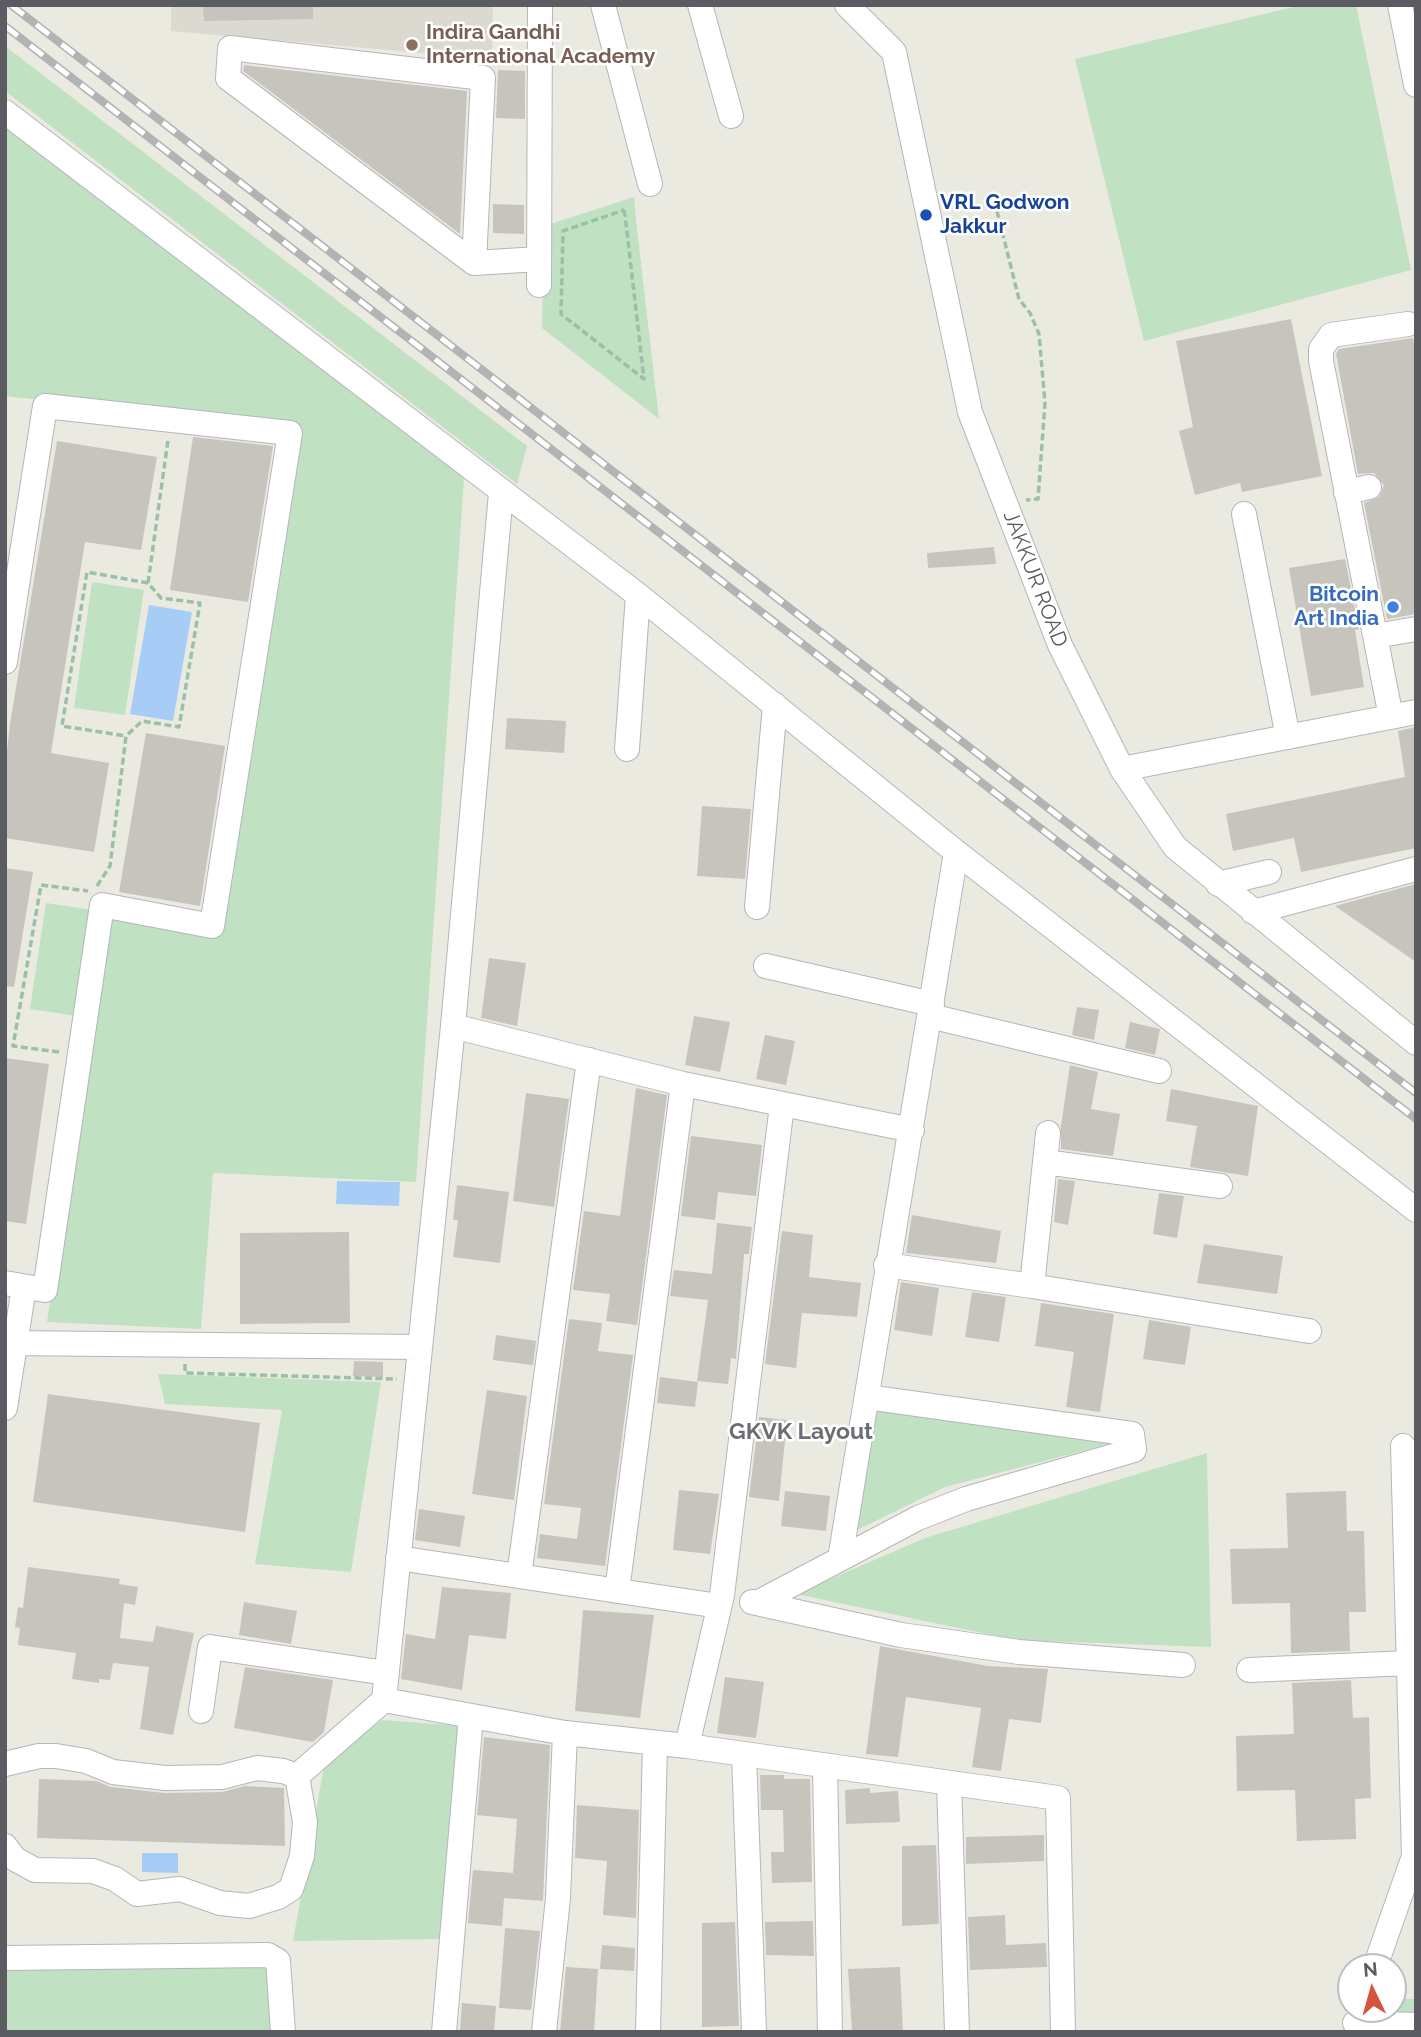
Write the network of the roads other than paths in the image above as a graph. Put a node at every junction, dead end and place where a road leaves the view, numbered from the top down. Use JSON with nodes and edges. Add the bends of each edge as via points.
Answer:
{"nodes":[{"id":1,"x":540,"y":5,"type":"edge"},
{"id":2,"x":603,"y":5,"type":"edge"},
{"id":3,"x":700,"y":5,"type":"edge"},
{"id":4,"x":847,"y":5,"type":"edge"},
{"id":5,"x":1400,"y":5,"type":"edge"},
{"id":6,"x":1416,"y":85,"type":"edge"},
{"id":7,"x":5,"y":112,"type":"edge"},
{"id":8,"x":731,"y":116,"type":"dead end"},
{"id":9,"x":650,"y":184,"type":"dead end"},
{"id":10,"x":539,"y":259,"type":"junction"},
{"id":11,"x":474,"y":263,"type":"junction"},
{"id":12,"x":539,"y":285,"type":"dead end"},
{"id":13,"x":1408,"y":324,"type":"dead end"},
{"id":14,"x":501,"y":493,"type":"junction"},
{"id":15,"x":1244,"y":514,"type":"dead end"},
{"id":16,"x":638,"y":596,"type":"junction"},
{"id":17,"x":1416,"y":629,"type":"edge"},
{"id":18,"x":1375,"y":636,"type":"junction"},
{"id":19,"x":5,"y":662,"type":"edge"},
{"id":20,"x":775,"y":705,"type":"junction"},
{"id":21,"x":1416,"y":712,"type":"edge"},
{"id":22,"x":1391,"y":717,"type":"junction"},
{"id":23,"x":1287,"y":737,"type":"junction"},
{"id":24,"x":627,"y":749,"type":"dead end"},
{"id":25,"x":1122,"y":769,"type":"junction"},
{"id":26,"x":956,"y":852,"type":"junction"},
{"id":27,"x":1416,"y":869,"type":"edge"},
{"id":28,"x":1269,"y":872,"type":"dead end"},
{"id":29,"x":1218,"y":884,"type":"junction"},
{"id":30,"x":757,"y":907,"type":"dead end"},
{"id":31,"x":1253,"y":912,"type":"junction"},
{"id":32,"x":766,"y":966,"type":"dead end"},
{"id":33,"x":931,"y":1010,"type":"junction"},
{"id":34,"x":453,"y":1026,"type":"junction"},
{"id":35,"x":1416,"y":1043,"type":"edge"},
{"id":36,"x":589,"y":1060,"type":"junction"},
{"id":37,"x":1159,"y":1071,"type":"dead end"},
{"id":38,"x":683,"y":1084,"type":"junction"},
{"id":39,"x":782,"y":1105,"type":"junction"},
{"id":40,"x":912,"y":1130,"type":"junction"},
{"id":41,"x":1048,"y":1133,"type":"dead end"},
{"id":42,"x":1045,"y":1162,"type":"junction"},
{"id":43,"x":1220,"y":1186,"type":"dead end"},
{"id":44,"x":1416,"y":1210,"type":"edge"},
{"id":45,"x":886,"y":1265,"type":"junction"},
{"id":46,"x":15,"y":1285,"type":"edge"},
{"id":47,"x":1032,"y":1286,"type":"junction"},
{"id":48,"x":1309,"y":1331,"type":"dead end"},
{"id":49,"x":10,"y":1343,"type":"edge"},
{"id":50,"x":420,"y":1347,"type":"junction"},
{"id":51,"x":867,"y":1397,"type":"junction"},
{"id":52,"x":5,"y":1408,"type":"edge"},
{"id":53,"x":1403,"y":1446,"type":"dead end"},
{"id":54,"x":398,"y":1558,"type":"junction"},
{"id":55,"x":840,"y":1559,"type":"junction"},
{"id":56,"x":519,"y":1576,"type":"junction"},
{"id":57,"x":617,"y":1591,"type":"junction"},
{"id":58,"x":721,"y":1601,"type":"junction"},
{"id":59,"x":757,"y":1603,"type":"junction"},
{"id":60,"x":1411,"y":1621,"type":"edge"},
{"id":61,"x":1409,"y":1663,"type":"junction"},
{"id":62,"x":1184,"y":1665,"type":"dead end"},
{"id":63,"x":1249,"y":1670,"type":"dead end"},
{"id":64,"x":386,"y":1672,"type":"junction"},
{"id":65,"x":384,"y":1700,"type":"junction"},
{"id":66,"x":201,"y":1711,"type":"dead end"},
{"id":67,"x":471,"y":1716,"type":"junction"},
{"id":68,"x":565,"y":1733,"type":"junction"},
{"id":69,"x":655,"y":1744,"type":"junction"},
{"id":70,"x":687,"y":1746,"type":"junction"},
{"id":71,"x":744,"y":1755,"type":"junction"},
{"id":72,"x":5,"y":1764,"type":"edge"},
{"id":73,"x":825,"y":1766,"type":"junction"},
{"id":74,"x":297,"y":1776,"type":"junction"},
{"id":75,"x":949,"y":1783,"type":"junction"},
{"id":76,"x":5,"y":1846,"type":"edge"},
{"id":77,"x":1380,"y":1953,"type":"edge"},
{"id":78,"x":5,"y":1958,"type":"edge"},
{"id":79,"x":1374,"y":2023,"type":"edge"},
{"id":80,"x":1409,"y":2027,"type":"edge"},
{"id":81,"x":283,"y":2032,"type":"edge"},
{"id":82,"x":444,"y":2032,"type":"edge"},
{"id":83,"x":544,"y":2032,"type":"edge"},
{"id":84,"x":648,"y":2032,"type":"edge"},
{"id":85,"x":754,"y":2032,"type":"edge"},
{"id":86,"x":830,"y":2032,"type":"edge"},
{"id":87,"x":957,"y":2032,"type":"edge"},
{"id":88,"x":1063,"y":2032,"type":"edge"}],
"edges":[{"from":1,"to":10,"type":"street"},
{"from":2,"to":9,"type":"street"},
{"from":3,"to":8,"type":"street"},
{"from":4,"to":25,"type":"street","name":"JAKKUR ROAD","via":[[894,52],[971,412],[1060,645]]},
{"from":5,"to":6,"type":"street"},
{"from":7,"to":14,"type":"street"},
{"from":10,"to":11,"type":"street"},
{"from":10,"to":12,"type":"street"},
{"from":11,"to":11,"type":"street","via":[[483,78],[230,47],[228,78]]},
{"from":13,"to":18,"type":"street","via":[[1331,335],[1321,349],[1358,490]]},
{"from":14,"to":16,"type":"street"},
{"from":14,"to":34,"type":"street"},
{"from":15,"to":23,"type":"street"},
{"from":16,"to":20,"type":"street"},
{"from":16,"to":24,"type":"street"},
{"from":17,"to":18,"type":"street"},
{"from":18,"to":22,"type":"street"},
{"from":19,"to":46,"type":"street","via":[[45,407],[290,433],[212,926],[102,905],[45,1290]]},
{"from":20,"to":26,"type":"street"},
{"from":20,"to":30,"type":"street"},
{"from":21,"to":22,"type":"street"},
{"from":22,"to":23,"type":"street"},
{"from":23,"to":25,"type":"street"},
{"from":25,"to":29,"type":"street","name":"JAKKUR ROAD","via":[[1175,847]]},
{"from":26,"to":33,"type":"street"},
{"from":26,"to":44,"type":"street"},
{"from":27,"to":31,"type":"street"},
{"from":28,"to":29,"type":"street"},
{"from":29,"to":31,"type":"street","name":"JAKKUR ROAD"},
{"from":31,"to":35,"type":"street","name":"JAKKUR ROAD"},
{"from":32,"to":33,"type":"street"},
{"from":33,"to":37,"type":"street"},
{"from":33,"to":40,"type":"street"},
{"from":34,"to":36,"type":"street"},
{"from":34,"to":50,"type":"street"},
{"from":36,"to":38,"type":"street"},
{"from":36,"to":56,"type":"street"},
{"from":38,"to":39,"type":"street"},
{"from":38,"to":57,"type":"street"},
{"from":39,"to":40,"type":"street"},
{"from":39,"to":58,"type":"street"},
{"from":40,"to":45,"type":"street"},
{"from":41,"to":42,"type":"street"},
{"from":42,"to":43,"type":"street"},
{"from":42,"to":47,"type":"street"},
{"from":45,"to":47,"type":"street"},
{"from":45,"to":51,"type":"street"},
{"from":46,"to":49,"type":"street"},
{"from":47,"to":48,"type":"street"},
{"from":49,"to":50,"type":"street"},
{"from":49,"to":52,"type":"street"},
{"from":50,"to":54,"type":"street"},
{"from":51,"to":55,"type":"street"},
{"from":51,"to":55,"type":"street","via":[[1132,1434],[1134,1450],[966,1499]]},
{"from":53,"to":60,"type":"street"},
{"from":54,"to":56,"type":"street"},
{"from":54,"to":64,"type":"street"},
{"from":55,"to":59,"type":"street"},
{"from":56,"to":57,"type":"street"},
{"from":57,"to":58,"type":"street"},
{"from":58,"to":59,"type":"street"},
{"from":58,"to":70,"type":"street"},
{"from":59,"to":62,"type":"street","via":[[914,1637],[1019,1652]]},
{"from":60,"to":61,"type":"street"},
{"from":61,"to":63,"type":"street"},
{"from":61,"to":77,"type":"street","via":[[1414,1856]]},
{"from":64,"to":65,"type":"street"},
{"from":64,"to":66,"type":"street","via":[[210,1647]]},
{"from":65,"to":67,"type":"street"},
{"from":65,"to":74,"type":"street"},
{"from":67,"to":68,"type":"street"},
{"from":67,"to":82,"type":"street"},
{"from":68,"to":69,"type":"street"},
{"from":68,"to":83,"type":"street","via":[[558,1898]]},
{"from":69,"to":70,"type":"street"},
{"from":69,"to":84,"type":"street"},
{"from":70,"to":71,"type":"street"},
{"from":71,"to":73,"type":"street"},
{"from":71,"to":85,"type":"street"},
{"from":72,"to":74,"type":"street","via":[[56,1756],[139,1776],[222,1777],[257,1768]]},
{"from":73,"to":75,"type":"street"},
{"from":73,"to":86,"type":"street"},
{"from":74,"to":76,"type":"street","via":[[305,1822],[302,1856],[291,1889],[264,1903],[234,1906],[180,1889],[137,1894],[93,1871],[35,1870],[15,1859]]},
{"from":75,"to":87,"type":"street"},
{"from":75,"to":88,"type":"street","via":[[1058,1798]]},
{"from":78,"to":81,"type":"street","via":[[268,1955],[278,1961]]},
{"from":79,"to":80,"type":"street"}]}
